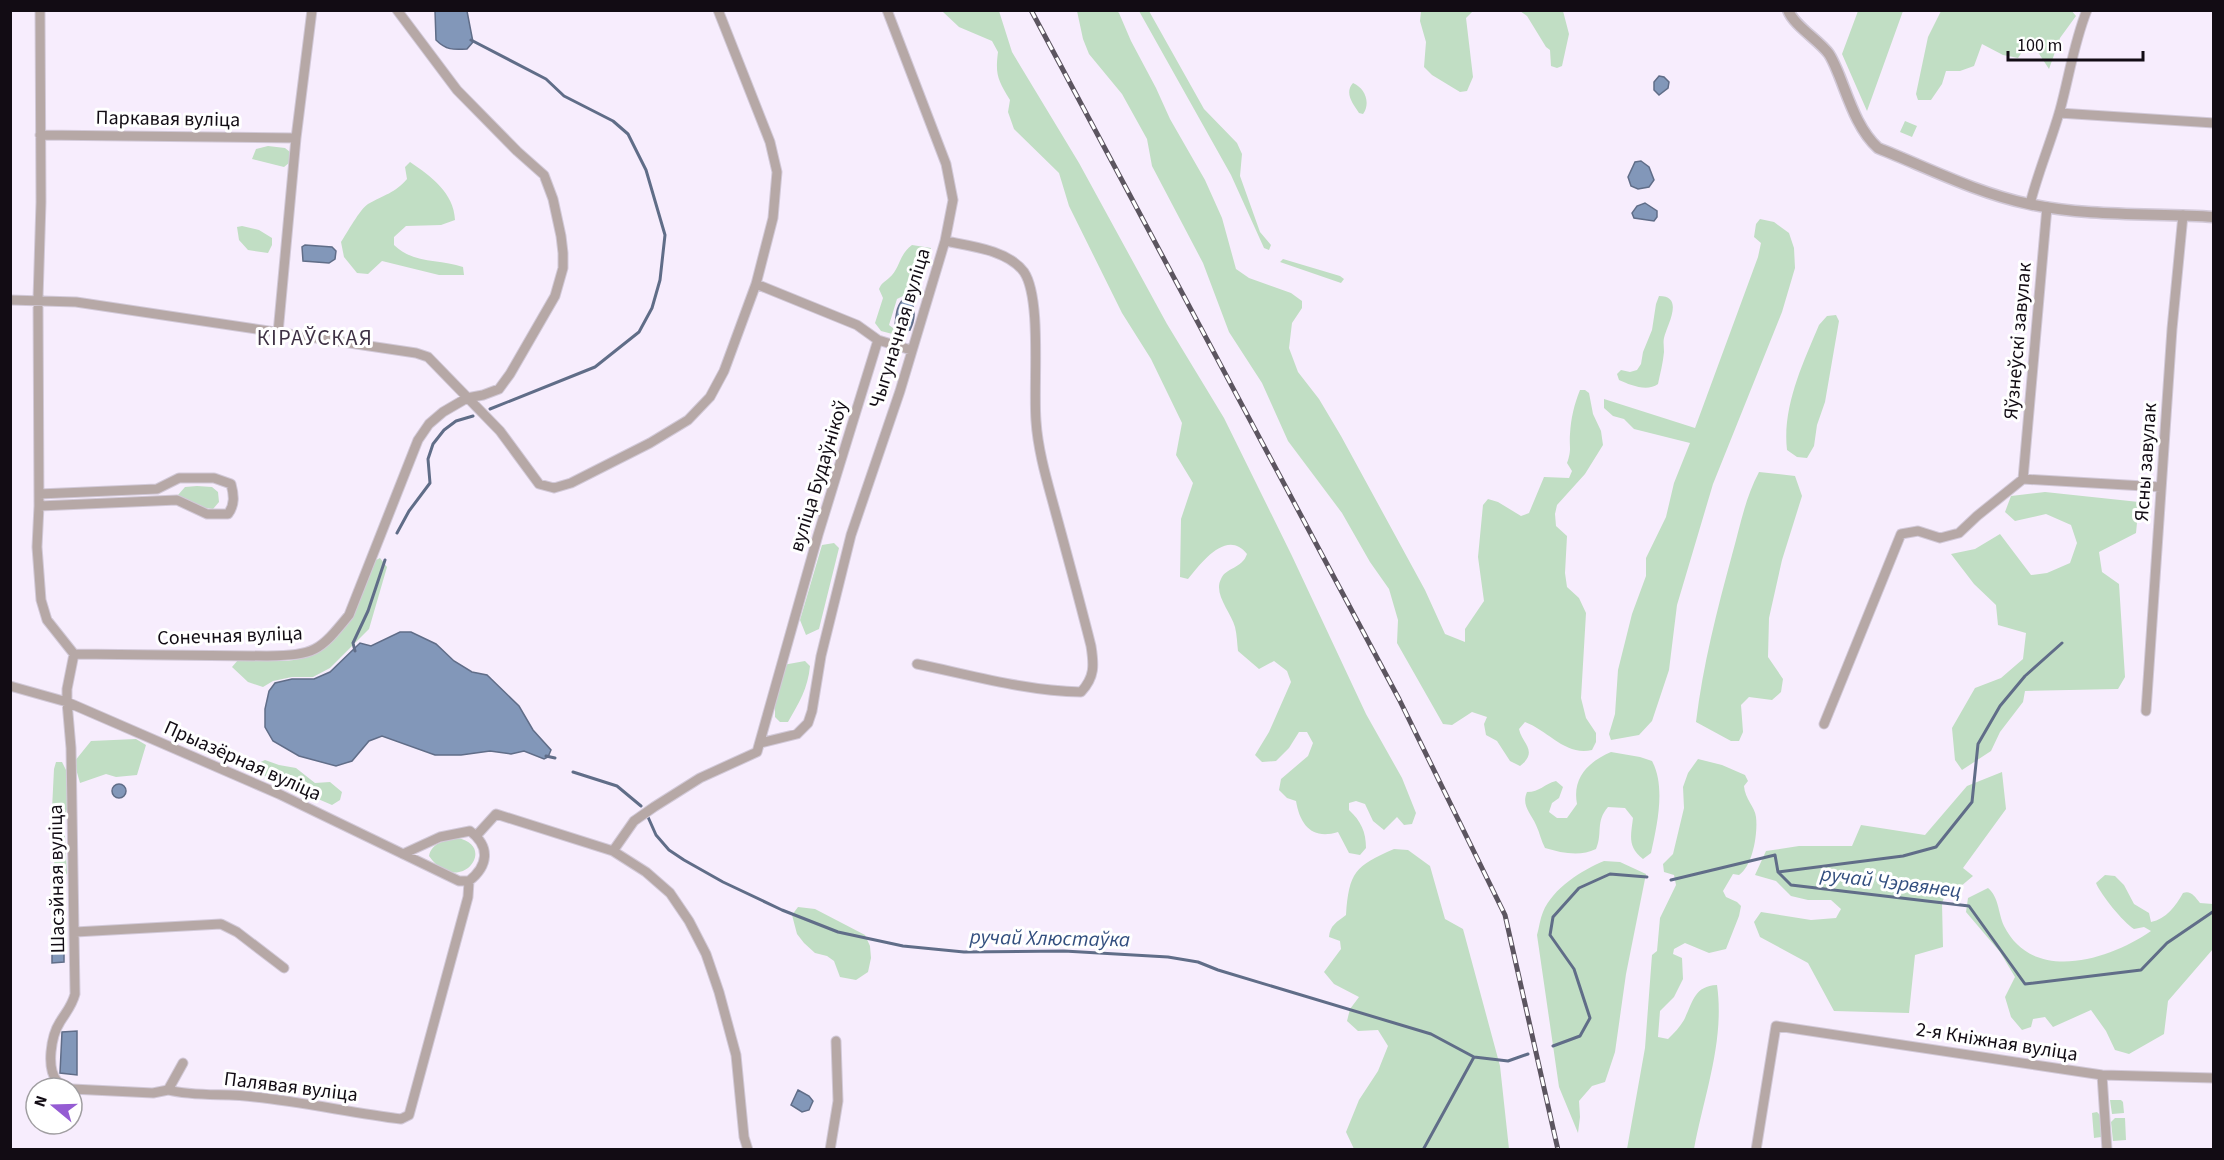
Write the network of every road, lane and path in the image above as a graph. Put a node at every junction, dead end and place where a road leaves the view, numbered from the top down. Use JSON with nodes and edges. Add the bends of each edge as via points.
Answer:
{"nodes":[{"id":1,"x":40,"y":10,"type":"edge"},
{"id":2,"x":312,"y":10,"type":"edge"},
{"id":3,"x":397,"y":10,"type":"edge"},
{"id":4,"x":718,"y":10,"type":"edge"},
{"id":5,"x":887,"y":10,"type":"edge"},
{"id":6,"x":1788,"y":10,"type":"edge"},
{"id":7,"x":2087,"y":10,"type":"edge"},
{"id":8,"x":2059,"y":113,"type":"junction"},
{"id":9,"x":2214,"y":123,"type":"edge"},
{"id":10,"x":40,"y":135,"type":"junction"},
{"id":11,"x":296,"y":138,"type":"junction"},
{"id":12,"x":2030,"y":204,"type":"junction"},
{"id":13,"x":2047,"y":207,"type":"junction"},
{"id":14,"x":2183,"y":215,"type":"junction"},
{"id":15,"x":2214,"y":218,"type":"edge"},
{"id":16,"x":945,"y":241,"type":"junction"},
{"id":17,"x":756,"y":284,"type":"junction"},
{"id":18,"x":38,"y":299,"type":"junction"},
{"id":19,"x":10,"y":300,"type":"edge"},
{"id":20,"x":278,"y":333,"type":"junction"},
{"id":21,"x":878,"y":340,"type":"junction"},
{"id":22,"x":911,"y":350,"type":"junction"},
{"id":23,"x":467,"y":398,"type":"junction"},
{"id":24,"x":2023,"y":479,"type":"junction"},
{"id":25,"x":2161,"y":488,"type":"junction"},
{"id":26,"x":39,"y":494,"type":"junction"},
{"id":27,"x":39,"y":506,"type":"junction"},
{"id":28,"x":74,"y":654,"type":"junction"},
{"id":29,"x":917,"y":664,"type":"dead end"},
{"id":30,"x":10,"y":686,"type":"edge"},
{"id":31,"x":67,"y":702,"type":"junction"},
{"id":32,"x":2146,"y":711,"type":"dead end"},
{"id":33,"x":1824,"y":724,"type":"dead end"},
{"id":34,"x":758,"y":748,"type":"junction"},
{"id":35,"x":476,"y":836,"type":"junction"},
{"id":36,"x":613,"y":851,"type":"junction"},
{"id":37,"x":403,"y":854,"type":"junction"},
{"id":38,"x":469,"y":881,"type":"junction"},
{"id":39,"x":75,"y":932,"type":"junction"},
{"id":40,"x":284,"y":968,"type":"dead end"},
{"id":41,"x":836,"y":1041,"type":"dead end"},
{"id":42,"x":183,"y":1063,"type":"dead end"},
{"id":43,"x":2102,"y":1075,"type":"junction"},
{"id":44,"x":53,"y":1076,"type":"edge"},
{"id":45,"x":2214,"y":1078,"type":"edge"},
{"id":46,"x":84,"y":1089,"type":"edge"},
{"id":47,"x":168,"y":1090,"type":"junction"},
{"id":48,"x":748,"y":1149,"type":"edge"},
{"id":49,"x":830,"y":1149,"type":"edge"},
{"id":50,"x":1756,"y":1149,"type":"edge"},
{"id":51,"x":2107,"y":1149,"type":"edge"}],
"edges":[{"from":1,"to":10,"type":"street"},
{"from":2,"to":11,"type":"street"},
{"from":3,"to":23,"type":"street","name":"Сонечная вуліца","via":[[457,90],[544,175],[561,236],[563,268],[544,319],[499,389]]},
{"from":4,"to":17,"type":"street","via":[[770,142],[777,172],[773,218]]},
{"from":5,"to":16,"type":"street","via":[[946,164],[953,200]]},
{"from":6,"to":12,"type":"street","via":[[1830,55],[1853,110],[1878,148],[1987,193]]},
{"from":7,"to":8,"type":"street"},
{"from":8,"to":9,"type":"street"},
{"from":8,"to":12,"type":"street"},
{"from":10,"to":11,"type":"street","name":"Паркавая вуліца"},
{"from":10,"to":18,"type":"street"},
{"from":11,"to":20,"type":"street"},
{"from":12,"to":13,"type":"street"},
{"from":13,"to":14,"type":"street"},
{"from":13,"to":24,"type":"street","name":"Яўзнеўскі завулак"},
{"from":14,"to":15,"type":"street"},
{"from":14,"to":25,"type":"street","name":"Ясны завулак"},
{"from":16,"to":22,"type":"street","name":"Чыгуначная вуліца"},
{"from":16,"to":29,"type":"street","name":"Чыгуначная вуліца","via":[[1016,263],[1031,287],[1036,422],[1095,667],[1082,692],[1065,692],[1038,690]]},
{"from":17,"to":21,"type":"street","via":[[857,325]]},
{"from":17,"to":23,"type":"street","via":[[724,371],[710,397],[688,420],[651,443],[571,483],[554,488],[539,483],[500,431]]},
{"from":18,"to":19,"type":"street"},
{"from":18,"to":20,"type":"street"},
{"from":18,"to":26,"type":"street"},
{"from":20,"to":23,"type":"street","via":[[428,357]]},
{"from":21,"to":22,"type":"street"},
{"from":21,"to":34,"type":"street","name":"вуліца Будаўнікоў"},
{"from":22,"to":34,"type":"street","name":"Чыгуначная вуліца","via":[[851,535],[808,723],[797,735]]},
{"from":23,"to":28,"type":"street","name":"Сонечная вуліца","via":[[442,412],[418,440],[349,615],[315,650],[299,656]]},
{"from":24,"to":25,"type":"street"},
{"from":24,"to":33,"type":"street","via":[[1959,533],[1940,538],[1918,531],[1901,534]]},
{"from":25,"to":32,"type":"street","name":"Ясны завулак"},
{"from":26,"to":27,"type":"street"},
{"from":26,"to":27,"type":"street","via":[[157,489],[179,478],[214,478],[231,484],[234,493],[233,508],[228,514],[207,514],[177,500]]},
{"from":27,"to":28,"type":"street","via":[[41,600],[47,620]]},
{"from":28,"to":31,"type":"street","name":"Шасэйная вуліца"},
{"from":30,"to":31,"type":"street","name":"Прыазёрная вуліца"},
{"from":31,"to":37,"type":"street","name":"Прыазёрная вуліца","via":[[279,794]]},
{"from":31,"to":39,"type":"street","name":"Шасэйная вуліца"},
{"from":34,"to":36,"type":"street","name":"Чыгуначная вуліца","via":[[640,816]]},
{"from":35,"to":36,"type":"street","via":[[496,814]]},
{"from":35,"to":37,"type":"street","via":[[470,831],[440,837]]},
{"from":35,"to":38,"type":"street","via":[[485,851],[484,860]]},
{"from":36,"to":48,"type":"street","via":[[670,893],[706,954],[736,1056]]},
{"from":37,"to":38,"type":"street","name":"Прыазёрная вуліца","via":[[459,881]]},
{"from":38,"to":47,"type":"street","name":"Палявая вуліца","via":[[468,897],[409,1115],[401,1119],[252,1096]]},
{"from":39,"to":40,"type":"street","via":[[222,924]]},
{"from":39,"to":44,"type":"street","name":"Шасэйная вуліца","via":[[75,994],[51,1040]]},
{"from":41,"to":49,"type":"street","via":[[838,1101]]},
{"from":42,"to":47,"type":"street"},
{"from":43,"to":45,"type":"street","name":"2-я Кніжная вуліца"},
{"from":43,"to":50,"type":"street","name":"2-я Кніжная вуліца","via":[[1776,1026]]},
{"from":43,"to":51,"type":"street"},
{"from":46,"to":47,"type":"street","name":"Шасэйная вуліца","via":[[153,1093]]}]}
